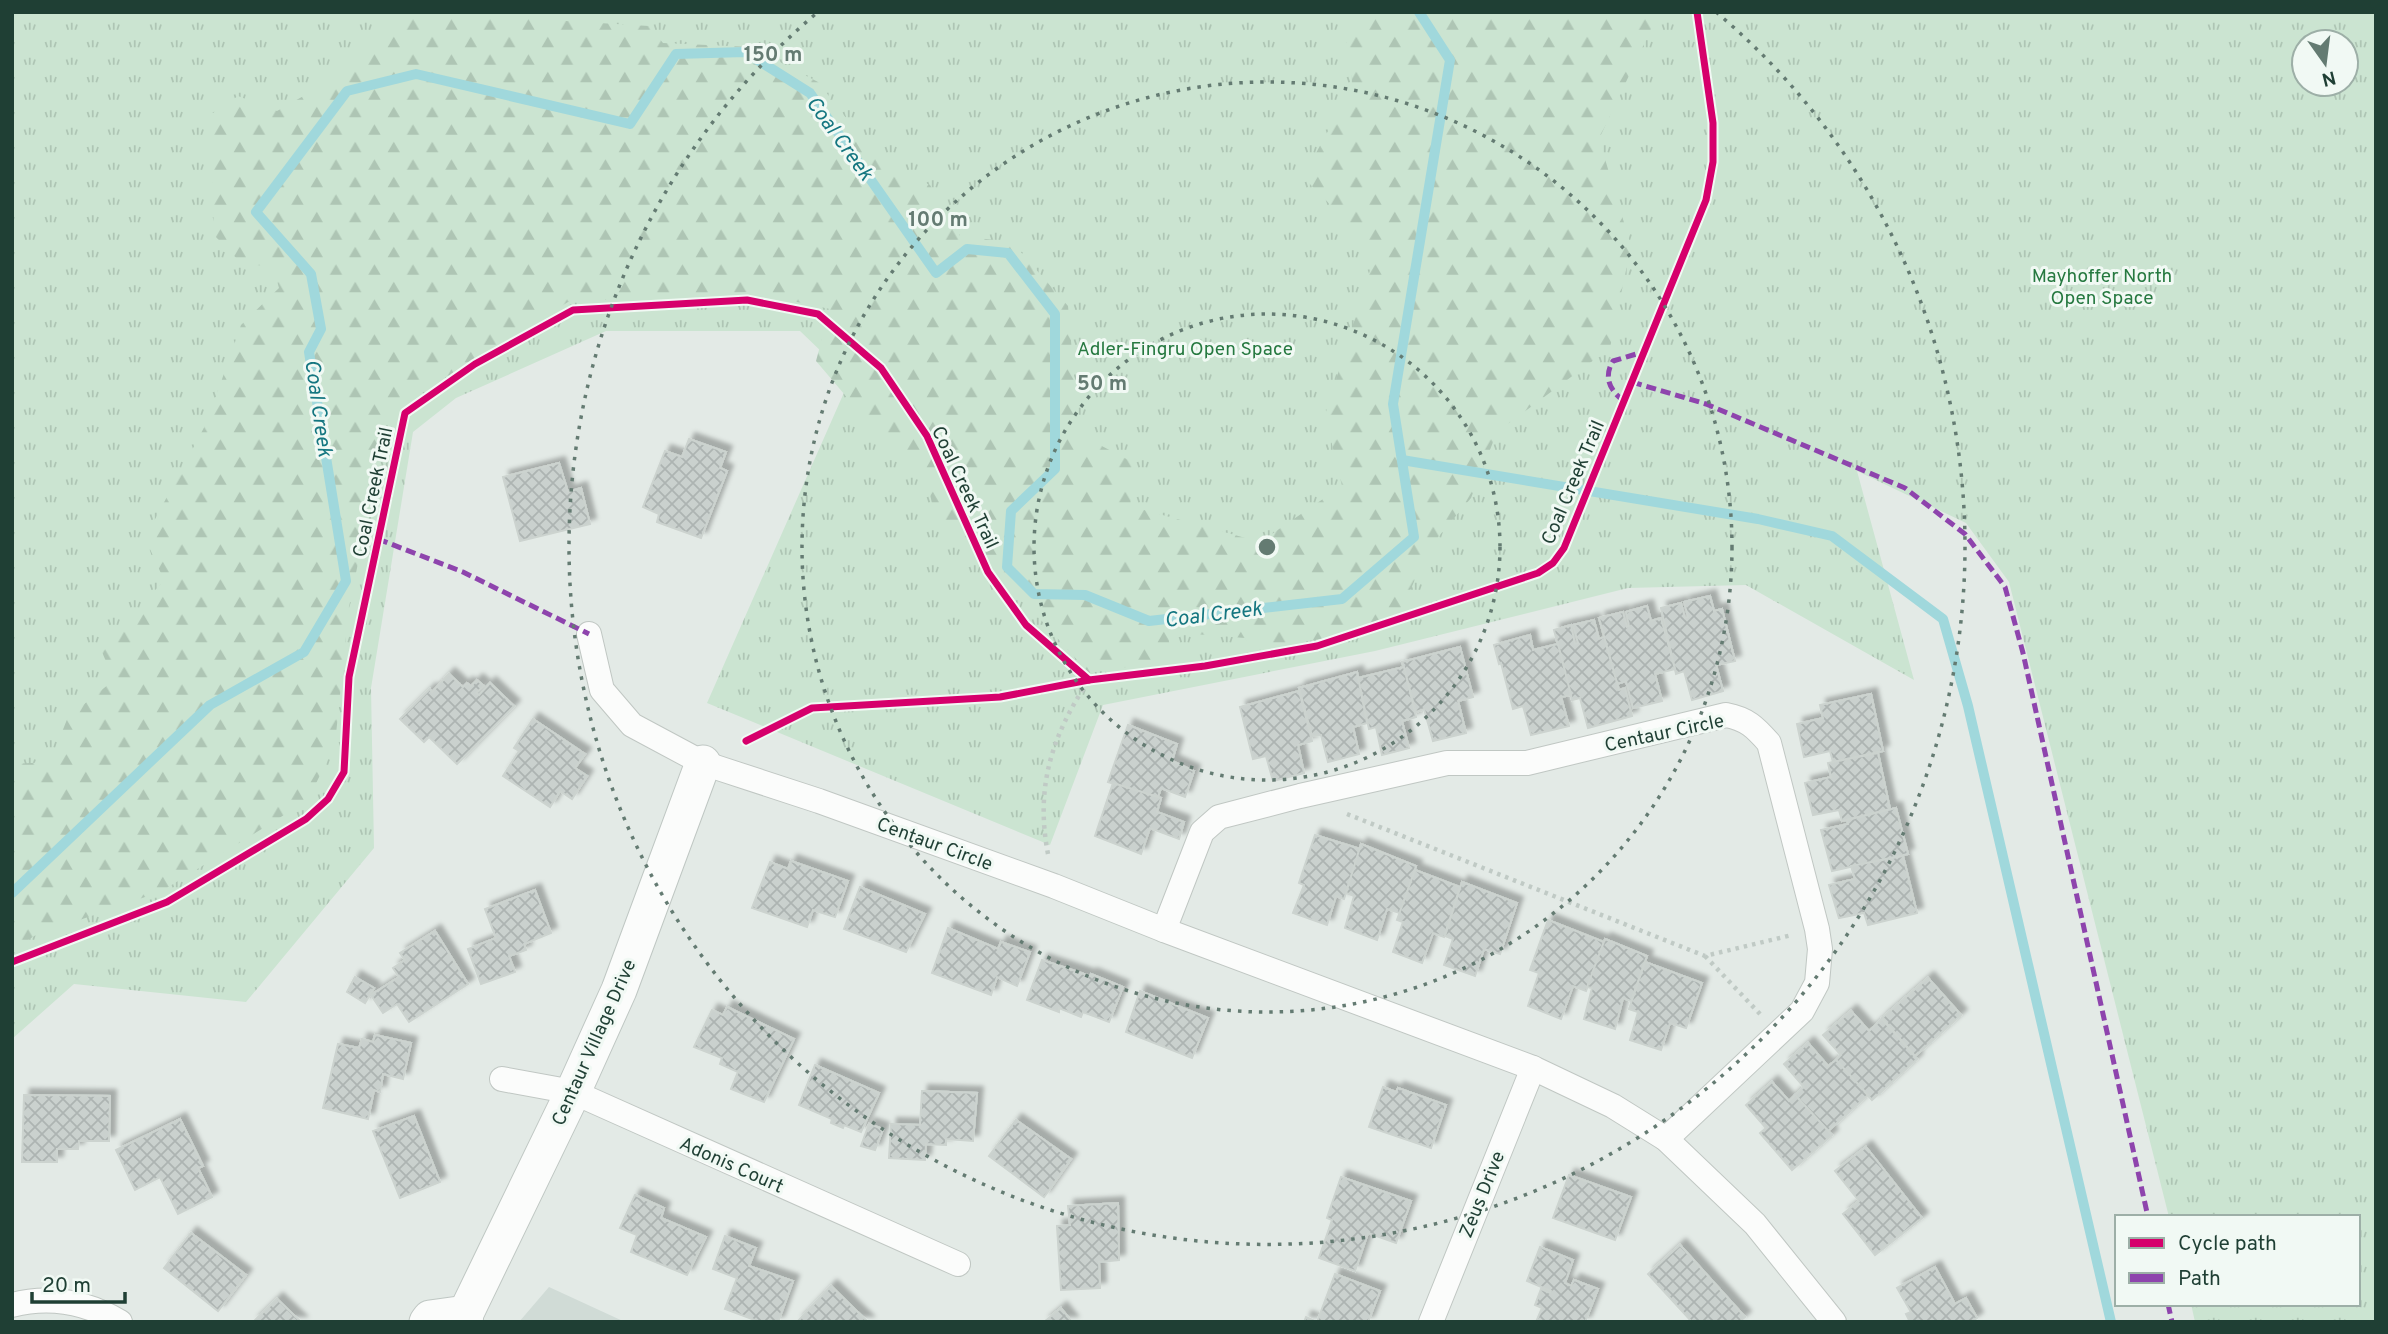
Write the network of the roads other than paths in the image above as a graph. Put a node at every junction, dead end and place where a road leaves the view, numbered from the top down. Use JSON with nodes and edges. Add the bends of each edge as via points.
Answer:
{"nodes":[{"id":1,"x":589,"y":634,"type":"dead end"},
{"id":2,"x":703,"y":763,"type":"junction"},
{"id":3,"x":1164,"y":930,"type":"junction"},
{"id":4,"x":1533,"y":1068,"type":"junction"},
{"id":5,"x":502,"y":1079,"type":"dead end"},
{"id":6,"x":573,"y":1092,"type":"junction"},
{"id":7,"x":1666,"y":1139,"type":"junction"},
{"id":8,"x":958,"y":1264,"type":"dead end"},
{"id":9,"x":12,"y":1305,"type":"edge"},
{"id":10,"x":466,"y":1318,"type":"edge"},
{"id":11,"x":120,"y":1322,"type":"edge"},
{"id":12,"x":427,"y":1322,"type":"edge"},
{"id":13,"x":1430,"y":1322,"type":"edge"},
{"id":14,"x":1834,"y":1322,"type":"edge"}],
"edges":[{"from":1,"to":2,"type":"street","name":"Centaur Circle","via":[[602,690],[632,725]]},
{"from":2,"to":3,"type":"street","name":"Centaur Circle","via":[[820,801]]},
{"from":2,"to":6,"type":"street","name":"Centaur Village Drive","via":[[619,990]]},
{"from":3,"to":4,"type":"street","name":"Centaur Circle"},
{"from":3,"to":7,"type":"street","name":"Centaur Circle","via":[[1202,832],[1219,817],[1447,763],[1527,763],[1726,715],[1741,718],[1769,743],[1817,929],[1817,983],[1802,1011]]},
{"from":4,"to":7,"type":"street","name":"Centaur Circle","via":[[1613,1106]]},
{"from":4,"to":13,"type":"street","name":"Zeus Drive"},
{"from":5,"to":6,"type":"street","name":"Adonis Court"},
{"from":6,"to":8,"type":"street","name":"Adonis Court"},
{"from":6,"to":10,"type":"street","name":"Centaur Village Drive"},
{"from":7,"to":14,"type":"street","name":"Centaur Circle","via":[[1755,1224]]},
{"from":9,"to":11,"type":"street","via":[[63,1300],[99,1310]]},
{"from":10,"to":12,"type":"street","name":"Centaur Village Drive","via":[[430,1318]]}]}
